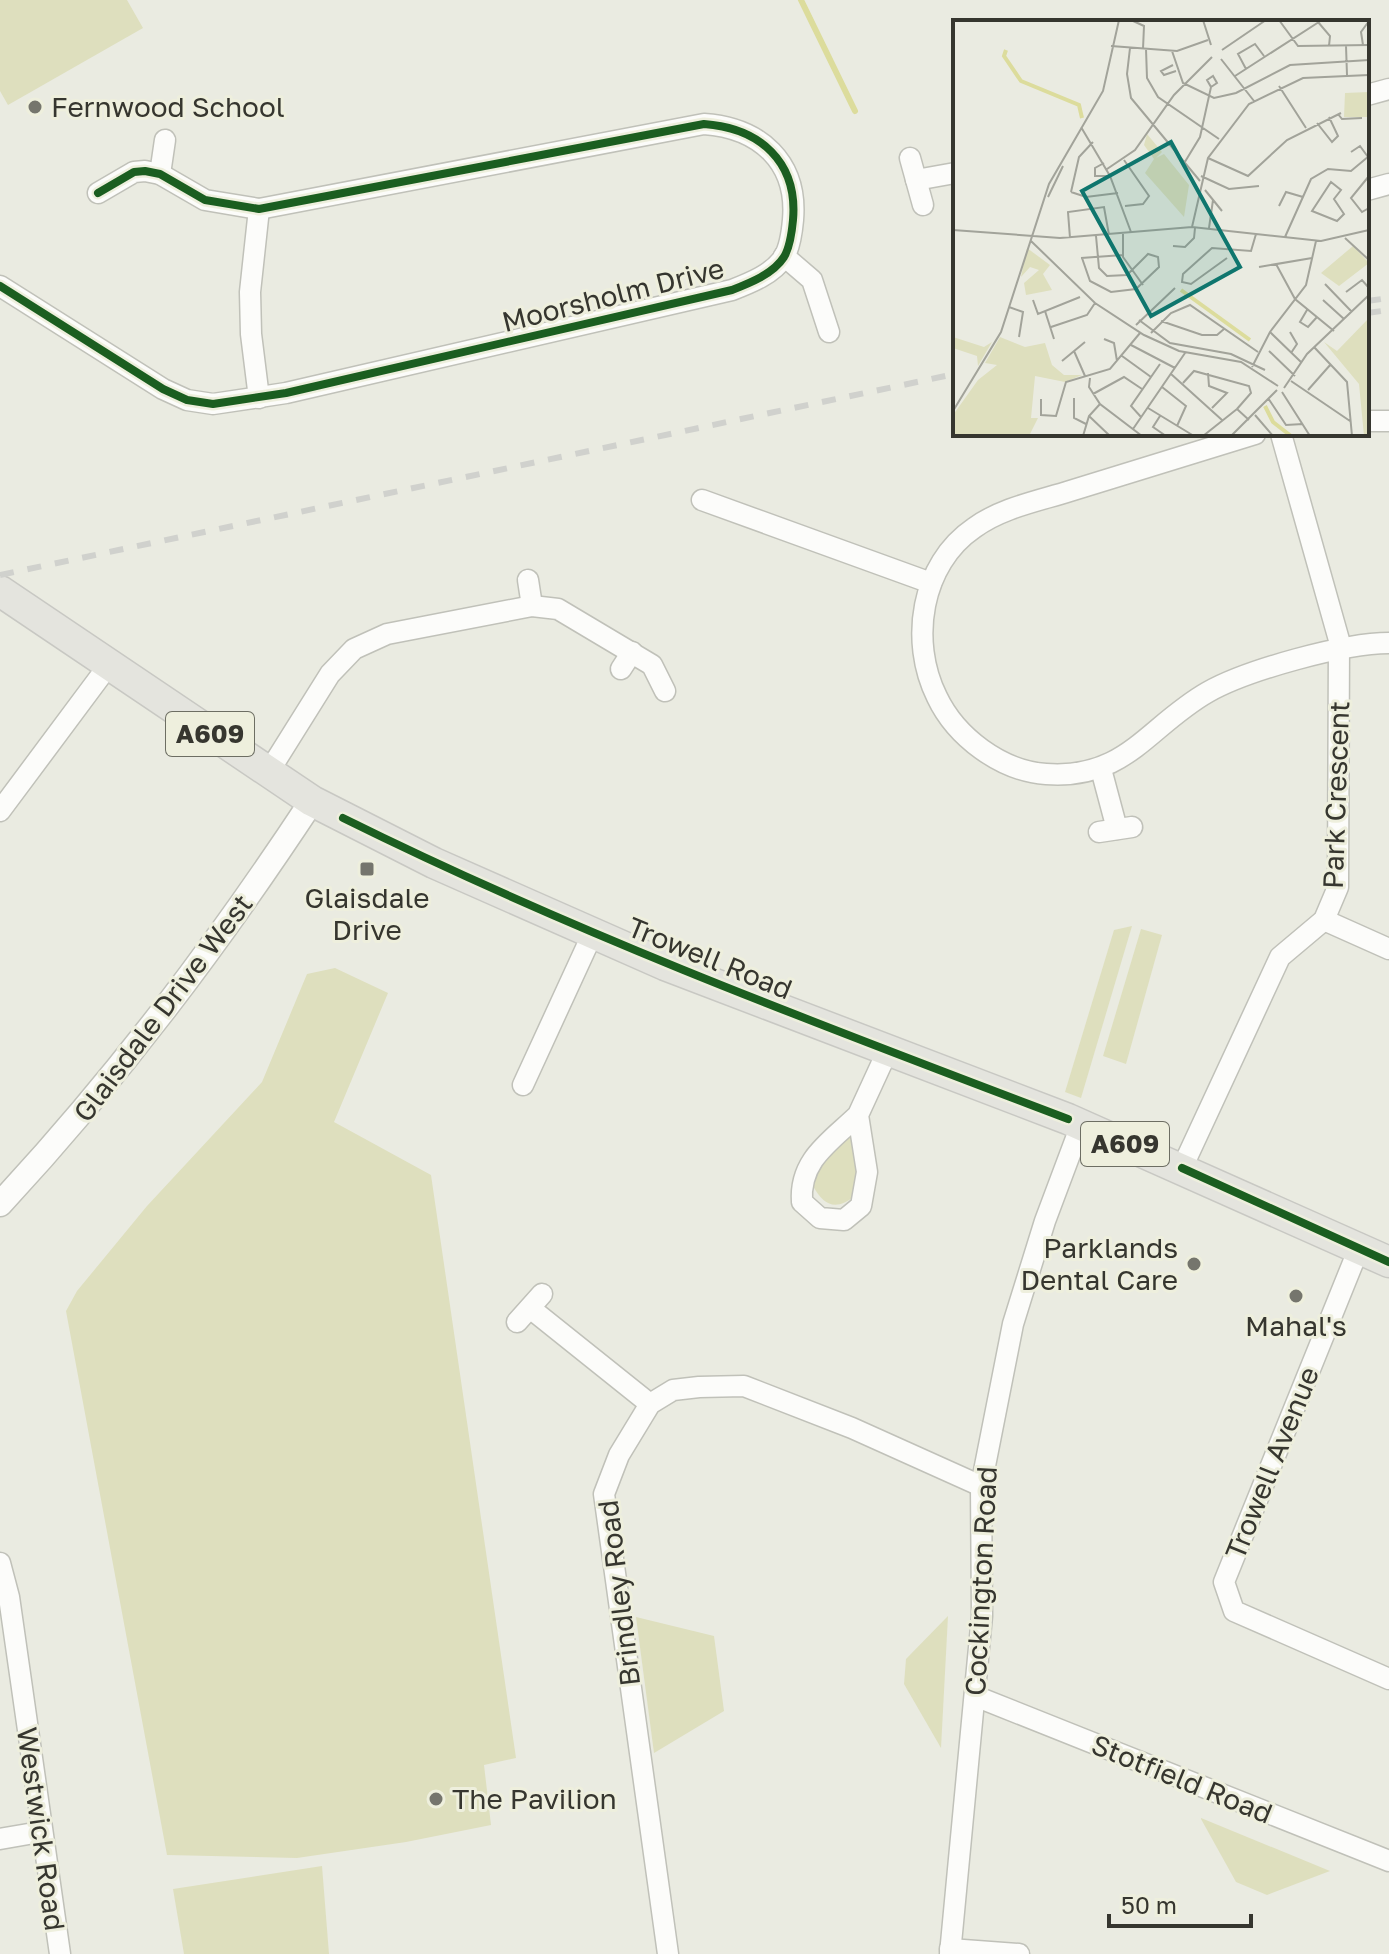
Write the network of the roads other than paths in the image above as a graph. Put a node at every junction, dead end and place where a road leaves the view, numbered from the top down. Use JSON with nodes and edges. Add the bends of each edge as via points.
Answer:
{"nodes":[{"id":1,"x":1389,"y":89,"type":"edge"},
{"id":2,"x":1369,"y":94,"type":"edge"},
{"id":3,"x":165,"y":140,"type":"dead end"},
{"id":4,"x":910,"y":158,"type":"dead end"},
{"id":5,"x":953,"y":173,"type":"edge"},
{"id":6,"x":160,"y":174,"type":"junction"},
{"id":7,"x":916,"y":180,"type":"junction"},
{"id":8,"x":1389,"y":184,"type":"edge"},
{"id":9,"x":1369,"y":189,"type":"edge"},
{"id":10,"x":98,"y":193,"type":"dead end"},
{"id":11,"x":923,"y":205,"type":"dead end"},
{"id":12,"x":259,"y":209,"type":"junction"},
{"id":13,"x":784,"y":256,"type":"junction"},
{"id":14,"x":0,"y":286,"type":"edge"},
{"id":15,"x":829,"y":332,"type":"dead end"},
{"id":16,"x":259,"y":398,"type":"junction"},
{"id":17,"x":1249,"y":436,"type":"edge"},
{"id":18,"x":1282,"y":436,"type":"edge"},
{"id":19,"x":702,"y":500,"type":"dead end"},
{"id":20,"x":528,"y":580,"type":"dead end"},
{"id":21,"x":931,"y":583,"type":"junction"},
{"id":22,"x":11,"y":599,"type":"edge"},
{"id":23,"x":532,"y":606,"type":"junction"},
{"id":24,"x":1389,"y":643,"type":"edge"},
{"id":25,"x":1340,"y":650,"type":"junction"},
{"id":26,"x":108,"y":666,"type":"junction"},
{"id":27,"x":665,"y":691,"type":"dead end"},
{"id":28,"x":1101,"y":769,"type":"junction"},
{"id":29,"x":268,"y":773,"type":"junction"},
{"id":30,"x":312,"y":801,"type":"junction"},
{"id":31,"x":2,"y":805,"type":"edge"},
{"id":32,"x":1116,"y":829,"type":"dead end"},
{"id":33,"x":1324,"y":920,"type":"junction"},
{"id":34,"x":592,"y":935,"type":"junction"},
{"id":35,"x":1389,"y":949,"type":"edge"},
{"id":36,"x":887,"y":1052,"type":"junction"},
{"id":37,"x":523,"y":1085,"type":"dead end"},
{"id":38,"x":858,"y":1115,"type":"junction"},
{"id":39,"x":1081,"y":1125,"type":"junction"},
{"id":40,"x":1182,"y":1168,"type":"junction"},
{"id":41,"x":0,"y":1204,"type":"edge"},
{"id":42,"x":1359,"y":1248,"type":"junction"},
{"id":43,"x":1389,"y":1262,"type":"edge"},
{"id":44,"x":530,"y":1308,"type":"dead end"},
{"id":45,"x":650,"y":1404,"type":"junction"},
{"id":46,"x":981,"y":1486,"type":"junction"},
{"id":47,"x":0,"y":1563,"type":"edge"},
{"id":48,"x":4,"y":1598,"type":"edge"},
{"id":49,"x":1389,"y":1679,"type":"edge"},
{"id":50,"x":975,"y":1696,"type":"junction"},
{"id":51,"x":40,"y":1832,"type":"junction"},
{"id":52,"x":0,"y":1839,"type":"edge"},
{"id":53,"x":1389,"y":1861,"type":"edge"},
{"id":54,"x":950,"y":1951,"type":"edge"},
{"id":55,"x":60,"y":1954,"type":"edge"},
{"id":56,"x":668,"y":1954,"type":"edge"},
{"id":57,"x":1019,"y":1954,"type":"edge"}],
"edges":[{"from":1,"to":2,"type":"street"},
{"from":3,"to":6,"type":"street"},
{"from":4,"to":7,"type":"street"},
{"from":5,"to":7,"type":"street"},
{"from":6,"to":10,"type":"street","via":[[134,172]]},
{"from":6,"to":12,"type":"street","via":[[205,200]]},
{"from":7,"to":11,"type":"street"},
{"from":8,"to":9,"type":"street"},
{"from":12,"to":13,"type":"street","via":[[717,125],[756,138],[785,166],[794,200]]},
{"from":12,"to":16,"type":"street","via":[[250,306]]},
{"from":13,"to":15,"type":"street","via":[[812,280]]},
{"from":13,"to":16,"type":"street","name":"Moorsholm Drive","via":[[752,282],[732,290]]},
{"from":14,"to":16,"type":"street","name":"Moorsholm Drive","via":[[173,394],[213,404]]},
{"from":17,"to":21,"type":"street","via":[[994,516],[948,551]]},
{"from":18,"to":25,"type":"street","name":"Park Crescent"},
{"from":19,"to":21,"type":"street","via":[[728,501]]},
{"from":20,"to":23,"type":"street"},
{"from":21,"to":28,"type":"street","via":[[921,638],[923,657],[937,698],[968,738],[1003,762],[1043,774]]},
{"from":22,"to":26,"type":"main road","name":"Trowell Road","number":"A609"},
{"from":23,"to":27,"type":"street","via":[[574,615],[626,661],[652,665]]},
{"from":23,"to":29,"type":"street","via":[[387,634],[354,649],[330,674]]},
{"from":24,"to":25,"type":"street"},
{"from":25,"to":28,"type":"street","via":[[1212,690],[1121,760]]},
{"from":25,"to":33,"type":"street","name":"Park Crescent","via":[[1338,887]]},
{"from":26,"to":29,"type":"main road","name":"Trowell Road","number":"A609"},
{"from":26,"to":31,"type":"street"},
{"from":28,"to":32,"type":"street"},
{"from":29,"to":30,"type":"main road","name":"Trowell Road","number":"A609"},
{"from":30,"to":34,"type":"main road","name":"Trowell Road","number":"A609"},
{"from":30,"to":41,"type":"street","name":"Glaisdale Drive West","via":[[177,996],[81,1117]]},
{"from":33,"to":35,"type":"street"},
{"from":33,"to":40,"type":"street","name":"Park Crescent","via":[[1280,957]]},
{"from":34,"to":36,"type":"main road","name":"Trowell Road","number":"A609"},
{"from":34,"to":37,"type":"street"},
{"from":36,"to":38,"type":"street"},
{"from":36,"to":39,"type":"main road","name":"Trowell Road","number":"A609"},
{"from":38,"to":38,"type":"street","via":[[867,1172],[861,1206],[844,1220],[820,1218],[802,1202],[801,1179],[818,1152]]},
{"from":39,"to":40,"type":"main road","name":"Trowell Road","number":"A609"},
{"from":39,"to":46,"type":"street","name":"Cockington Road","via":[[1013,1324]]},
{"from":40,"to":42,"type":"main road","name":"Trowell Road","number":"A609"},
{"from":42,"to":43,"type":"main road","name":"Trowell Road","number":"A609"},
{"from":42,"to":49,"type":"street","name":"Trowell Avenue","via":[[1224,1582],[1234,1611]]},
{"from":44,"to":45,"type":"street"},
{"from":45,"to":46,"type":"street","via":[[673,1390],[744,1386]]},
{"from":45,"to":56,"type":"street","name":"Brindley Road","via":[[619,1455],[604,1494]]},
{"from":46,"to":50,"type":"street","name":"Cockington Road","via":[[982,1616]]},
{"from":47,"to":48,"type":"street","name":"Westwick Road"},
{"from":48,"to":51,"type":"street","name":"Westwick Road"},
{"from":50,"to":53,"type":"street","name":"Stotfield Road"},
{"from":50,"to":54,"type":"street","name":"Cockington Road"},
{"from":51,"to":52,"type":"street"},
{"from":51,"to":55,"type":"street","name":"Westwick Road"},
{"from":54,"to":57,"type":"street"}]}
